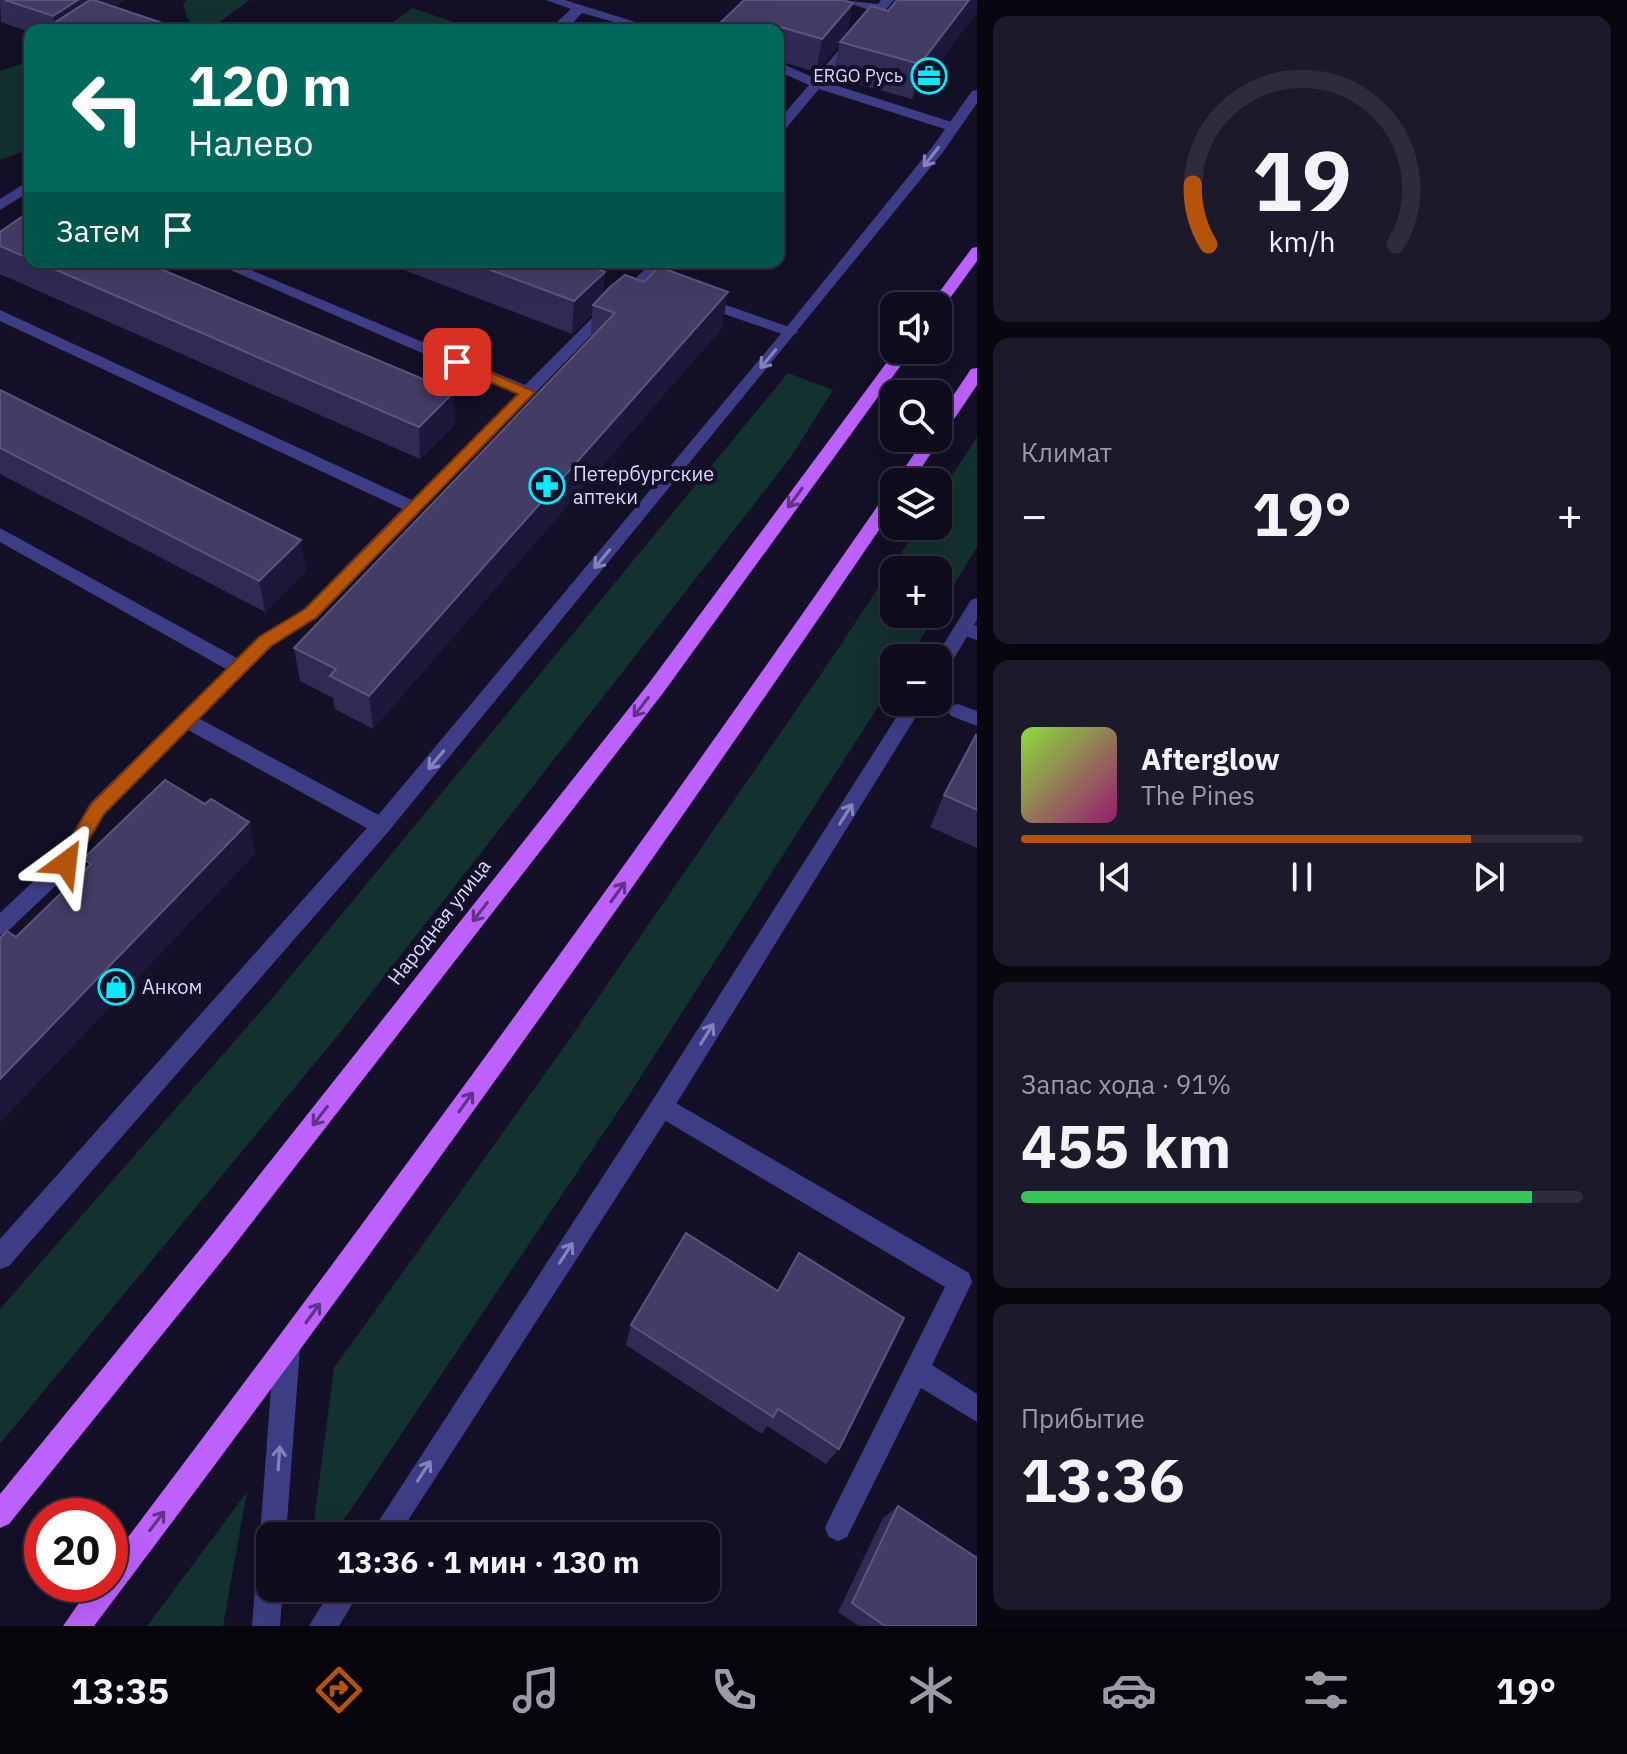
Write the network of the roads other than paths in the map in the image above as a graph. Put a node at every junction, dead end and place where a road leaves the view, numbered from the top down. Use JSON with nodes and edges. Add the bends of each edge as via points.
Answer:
{"nodes":[{"id":1,"x":552,"y":0,"type":"edge"},
{"id":2,"x":846,"y":0,"type":"edge"},
{"id":3,"x":885,"y":5,"type":"edge"},
{"id":4,"x":580,"y":8,"type":"junction"},
{"id":5,"x":562,"y":24,"type":"edge"},
{"id":6,"x":635,"y":24,"type":"edge"},
{"id":7,"x":784,"y":69,"type":"edge"},
{"id":8,"x":818,"y":84,"type":"junction"},
{"id":9,"x":977,"y":94,"type":"edge"},
{"id":10,"x":784,"y":122,"type":"edge"},
{"id":11,"x":953,"y":127,"type":"junction"},
{"id":12,"x":24,"y":188,"type":"edge"},
{"id":13,"x":0,"y":206,"type":"edge"},
{"id":14,"x":977,"y":251,"type":"edge"},
{"id":15,"x":233,"y":268,"type":"edge"},
{"id":16,"x":651,"y":268,"type":"edge"},
{"id":17,"x":665,"y":288,"type":"edge"},
{"id":18,"x":947,"y":292,"type":"edge"},
{"id":19,"x":690,"y":297,"type":"edge"},
{"id":20,"x":0,"y":315,"type":"edge"},
{"id":21,"x":790,"y":332,"type":"junction"},
{"id":22,"x":894,"y":364,"type":"edge"},
{"id":23,"x":977,"y":373,"type":"edge"},
{"id":24,"x":527,"y":392,"type":"junction"},
{"id":25,"x":952,"y":410,"type":"edge"},
{"id":26,"x":414,"y":508,"type":"junction"},
{"id":27,"x":880,"y":516,"type":"edge"},
{"id":28,"x":0,"y":534,"type":"edge"},
{"id":29,"x":977,"y":605,"type":"edge"},
{"id":30,"x":970,"y":631,"type":"edge"},
{"id":31,"x":952,"y":652,"type":"edge"},
{"id":32,"x":239,"y":668,"type":"junction"},
{"id":33,"x":958,"y":711,"type":"dead end"},
{"id":34,"x":907,"y":716,"type":"edge"},
{"id":35,"x":977,"y":719,"type":"edge"},
{"id":36,"x":186,"y":720,"type":"junction"},
{"id":37,"x":381,"y":826,"type":"junction"},
{"id":38,"x":0,"y":926,"type":"edge"},
{"id":39,"x":662,"y":1106,"type":"junction"},
{"id":40,"x":0,"y":1257,"type":"edge"},
{"id":41,"x":287,"y":1348,"type":"junction"},
{"id":42,"x":916,"y":1370,"type":"junction"},
{"id":43,"x":977,"y":1409,"type":"edge"},
{"id":44,"x":0,"y":1515,"type":"edge"},
{"id":45,"x":274,"y":1522,"type":"edge"},
{"id":46,"x":391,"y":1522,"type":"edge"},
{"id":47,"x":838,"y":1528,"type":"dead end"},
{"id":48,"x":128,"y":1559,"type":"edge"},
{"id":49,"x":95,"y":1602,"type":"edge"},
{"id":50,"x":268,"y":1602,"type":"edge"},
{"id":51,"x":339,"y":1602,"type":"edge"},
{"id":52,"x":77,"y":1626,"type":"edge"},
{"id":53,"x":266,"y":1626,"type":"edge"},
{"id":54,"x":323,"y":1626,"type":"edge"}],
"edges":[{"from":1,"to":4,"type":"street"},
{"from":2,"to":3,"type":"street"},
{"from":3,"to":8,"type":"street"},
{"from":4,"to":5,"type":"street"},
{"from":4,"to":6,"type":"street"},
{"from":7,"to":8,"type":"street"},
{"from":8,"to":10,"type":"street"},
{"from":8,"to":11,"type":"street"},
{"from":9,"to":11,"type":"street"},
{"from":11,"to":21,"type":"street","one_way":true},
{"from":12,"to":13,"type":"street"},
{"from":14,"to":18,"type":"main road"},
{"from":15,"to":24,"type":"street"},
{"from":16,"to":17,"type":"street"},
{"from":16,"to":24,"type":"street"},
{"from":19,"to":21,"type":"street"},
{"from":20,"to":26,"type":"street"},
{"from":21,"to":37,"type":"street","one_way":true},
{"from":22,"to":44,"type":"main road","name":"Народная улица","one_way":true,"via":[[656,688]]},
{"from":23,"to":25,"type":"main road"},
{"from":24,"to":26,"type":"street"},
{"from":26,"to":32,"type":"street","via":[[311,613],[265,642]]},
{"from":41,"to":27,"type":"main road","one_way":true,"via":[[735,730]]},
{"from":28,"to":32,"type":"street"},
{"from":29,"to":30,"type":"street"},
{"from":30,"to":31,"type":"street"},
{"from":32,"to":36,"type":"street"},
{"from":33,"to":35,"type":"street"},
{"from":39,"to":34,"type":"street","one_way":true},
{"from":36,"to":37,"type":"street"},
{"from":36,"to":38,"type":"street","via":[[97,809],[66,863]]},
{"from":37,"to":40,"type":"street"},
{"from":39,"to":42,"type":"street","via":[[960,1282]]},
{"from":46,"to":39,"type":"street","one_way":true},
{"from":45,"to":41,"type":"street","one_way":true},
{"from":48,"to":41,"type":"main road","one_way":true},
{"from":42,"to":43,"type":"street"},
{"from":42,"to":47,"type":"street"},
{"from":49,"to":52,"type":"main road"},
{"from":50,"to":53,"type":"street"},
{"from":51,"to":54,"type":"street"}]}
